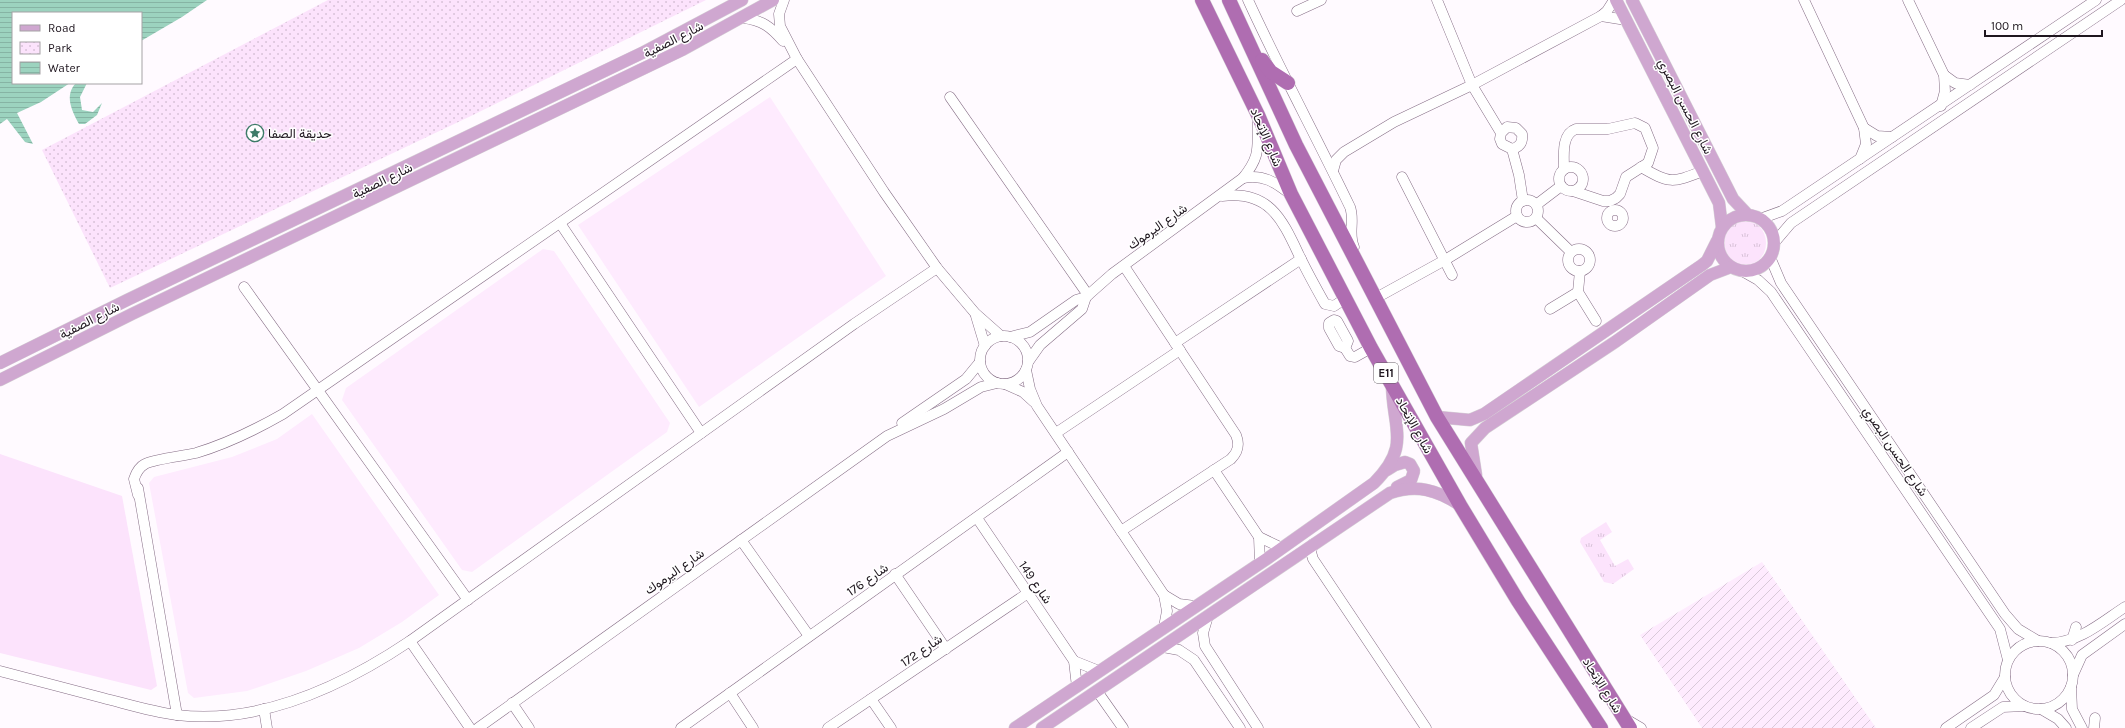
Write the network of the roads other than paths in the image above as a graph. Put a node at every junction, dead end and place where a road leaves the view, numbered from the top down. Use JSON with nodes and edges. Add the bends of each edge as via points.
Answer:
{"nodes":[{"id":1,"x":742,"y":0,"type":"edge"},
{"id":2,"x":773,"y":0,"type":"edge"},
{"id":3,"x":784,"y":0,"type":"edge"},
{"id":4,"x":1195,"y":0,"type":"edge"},
{"id":5,"x":1202,"y":0,"type":"edge"},
{"id":6,"x":1229,"y":0,"type":"edge"},
{"id":7,"x":1248,"y":0,"type":"edge"},
{"id":8,"x":1321,"y":0,"type":"edge"},
{"id":9,"x":1437,"y":0,"type":"edge"},
{"id":10,"x":1615,"y":0,"type":"edge"},
{"id":11,"x":1632,"y":0,"type":"edge"},
{"id":12,"x":1804,"y":0,"type":"edge"},
{"id":13,"x":1908,"y":0,"type":"edge"},
{"id":14,"x":2079,"y":0,"type":"edge"},
{"id":15,"x":2096,"y":0,"type":"edge"},
{"id":16,"x":2121,"y":0,"type":"edge"},
{"id":17,"x":1297,"y":11,"type":"dead end"},
{"id":18,"x":2078,"y":12,"type":"junction"},
{"id":19,"x":1601,"y":16,"type":"junction"},
{"id":20,"x":1210,"y":17,"type":"junction"},
{"id":21,"x":743,"y":18,"type":"junction"},
{"id":22,"x":1626,"y":20,"type":"junction"},
{"id":23,"x":1246,"y":39,"type":"junction"},
{"id":24,"x":795,"y":56,"type":"junction"},
{"id":25,"x":1944,"y":75,"type":"junction"},
{"id":26,"x":1288,"y":83,"type":"junction"},
{"id":27,"x":1970,"y":85,"type":"junction"},
{"id":28,"x":1472,"y":86,"type":"junction"},
{"id":29,"x":950,"y":97,"type":"dead end"},
{"id":30,"x":1941,"y":106,"type":"junction"},
{"id":31,"x":1258,"y":115,"type":"junction"},
{"id":32,"x":1864,"y":128,"type":"junction"},
{"id":33,"x":1501,"y":133,"type":"junction"},
{"id":34,"x":1892,"y":137,"type":"junction"},
{"id":35,"x":1322,"y":146,"type":"junction"},
{"id":36,"x":1512,"y":149,"type":"junction"},
{"id":37,"x":1344,"y":152,"type":"junction"},
{"id":38,"x":1860,"y":159,"type":"junction"},
{"id":39,"x":1641,"y":167,"type":"junction"},
{"id":40,"x":1564,"y":169,"type":"junction"},
{"id":41,"x":1333,"y":171,"type":"junction"},
{"id":42,"x":1703,"y":171,"type":"junction"},
{"id":43,"x":1402,"y":177,"type":"dead end"},
{"id":44,"x":1243,"y":178,"type":"junction"},
{"id":45,"x":1561,"y":186,"type":"junction"},
{"id":46,"x":1573,"y":191,"type":"junction"},
{"id":47,"x":1291,"y":194,"type":"junction"},
{"id":48,"x":1222,"y":196,"type":"junction"},
{"id":49,"x":1523,"y":201,"type":"junction"},
{"id":50,"x":1603,"y":201,"type":"junction"},
{"id":51,"x":1536,"y":205,"type":"junction"},
{"id":52,"x":1609,"y":214,"type":"dead end"},
{"id":53,"x":1748,"y":215,"type":"junction"},
{"id":54,"x":1517,"y":216,"type":"junction"},
{"id":55,"x":1536,"y":218,"type":"junction"},
{"id":56,"x":1760,"y":218,"type":"junction"},
{"id":57,"x":560,"y":223,"type":"junction"},
{"id":58,"x":1722,"y":227,"type":"junction"},
{"id":59,"x":1718,"y":241,"type":"junction"},
{"id":60,"x":1774,"y":243,"type":"junction"},
{"id":61,"x":1571,"y":252,"type":"junction"},
{"id":62,"x":1770,"y":256,"type":"junction"},
{"id":63,"x":1301,"y":259,"type":"junction"},
{"id":64,"x":1445,"y":260,"type":"junction"},
{"id":65,"x":1124,"y":266,"type":"junction"},
{"id":66,"x":937,"y":268,"type":"junction"},
{"id":67,"x":1737,"y":269,"type":"junction"},
{"id":68,"x":1580,"y":271,"type":"junction"},
{"id":69,"x":1364,"y":275,"type":"junction"},
{"id":70,"x":1452,"y":275,"type":"dead end"},
{"id":71,"x":244,"y":287,"type":"dead end"},
{"id":72,"x":1578,"y":292,"type":"junction"},
{"id":73,"x":1087,"y":296,"type":"junction"},
{"id":74,"x":1346,"y":298,"type":"junction"},
{"id":75,"x":1376,"y":298,"type":"junction"},
{"id":76,"x":1328,"y":306,"type":"junction"},
{"id":77,"x":1550,"y":309,"type":"dead end"},
{"id":78,"x":974,"y":313,"type":"junction"},
{"id":79,"x":1596,"y":321,"type":"dead end"},
{"id":80,"x":1006,"y":336,"type":"junction"},
{"id":81,"x":985,"y":346,"type":"junction"},
{"id":82,"x":1177,"y":347,"type":"junction"},
{"id":83,"x":1371,"y":348,"type":"junction"},
{"id":84,"x":980,"y":362,"type":"junction"},
{"id":85,"x":0,"y":363,"type":"edge"},
{"id":86,"x":1027,"y":366,"type":"junction"},
{"id":87,"x":0,"y":380,"type":"edge"},
{"id":88,"x":1001,"y":383,"type":"junction"},
{"id":89,"x":1392,"y":383,"type":"junction"},
{"id":90,"x":318,"y":390,"type":"junction"},
{"id":91,"x":1037,"y":406,"type":"junction"},
{"id":92,"x":1437,"y":417,"type":"junction"},
{"id":93,"x":701,"y":433,"type":"junction"},
{"id":94,"x":1056,"y":433,"type":"junction"},
{"id":95,"x":887,"y":436,"type":"junction"},
{"id":96,"x":1068,"y":452,"type":"junction"},
{"id":97,"x":1214,"y":470,"type":"junction"},
{"id":98,"x":1384,"y":472,"type":"junction"},
{"id":99,"x":1478,"y":486,"type":"junction"},
{"id":100,"x":1390,"y":493,"type":"junction"},
{"id":101,"x":1460,"y":505,"type":"junction"},
{"id":102,"x":977,"y":518,"type":"junction"},
{"id":103,"x":1121,"y":531,"type":"junction"},
{"id":104,"x":1259,"y":537,"type":"junction"},
{"id":105,"x":741,"y":540,"type":"junction"},
{"id":106,"x":1313,"y":544,"type":"junction"},
{"id":107,"x":1282,"y":548,"type":"junction"},
{"id":108,"x":1298,"y":554,"type":"junction"},
{"id":109,"x":1313,"y":559,"type":"junction"},
{"id":110,"x":1260,"y":563,"type":"junction"},
{"id":111,"x":895,"y":574,"type":"junction"},
{"id":112,"x":1028,"y":593,"type":"junction"},
{"id":113,"x":1164,"y":595,"type":"junction"},
{"id":114,"x":468,"y":600,"type":"junction"},
{"id":115,"x":1195,"y":606,"type":"junction"},
{"id":116,"x":2125,"y":607,"type":"edge"},
{"id":117,"x":1208,"y":616,"type":"junction"},
{"id":118,"x":2125,"y":624,"type":"edge"},
{"id":119,"x":1164,"y":627,"type":"junction"},
{"id":120,"x":2076,"y":627,"type":"dead end"},
{"id":121,"x":2120,"y":632,"type":"edge"},
{"id":122,"x":809,"y":636,"type":"junction"},
{"id":123,"x":2072,"y":640,"type":"junction"},
{"id":124,"x":410,"y":641,"type":"junction"},
{"id":125,"x":2038,"y":641,"type":"junction"},
{"id":126,"x":2051,"y":644,"type":"junction"},
{"id":127,"x":1163,"y":647,"type":"junction"},
{"id":128,"x":946,"y":649,"type":"junction"},
{"id":129,"x":2008,"y":660,"type":"junction"},
{"id":130,"x":1074,"y":661,"type":"junction"},
{"id":131,"x":1217,"y":667,"type":"junction"},
{"id":132,"x":0,"y":671,"type":"edge"},
{"id":133,"x":1099,"y":671,"type":"junction"},
{"id":134,"x":1204,"y":675,"type":"junction"},
{"id":135,"x":2005,"y":677,"type":"junction"},
{"id":136,"x":2072,"y":680,"type":"junction"},
{"id":137,"x":1077,"y":687,"type":"junction"},
{"id":138,"x":1097,"y":691,"type":"junction"},
{"id":139,"x":730,"y":693,"type":"junction"},
{"id":140,"x":871,"y":699,"type":"junction"},
{"id":141,"x":1084,"y":699,"type":"junction"},
{"id":142,"x":512,"y":703,"type":"junction"},
{"id":143,"x":2024,"y":706,"type":"junction"},
{"id":144,"x":264,"y":709,"type":"junction"},
{"id":145,"x":2041,"y":709,"type":"junction"},
{"id":146,"x":178,"y":715,"type":"junction"},
{"id":147,"x":1626,"y":723,"type":"edge"},
{"id":148,"x":268,"y":728,"type":"edge"},
{"id":149,"x":470,"y":728,"type":"edge"},
{"id":150,"x":478,"y":728,"type":"edge"},
{"id":151,"x":529,"y":728,"type":"edge"},
{"id":152,"x":681,"y":728,"type":"edge"},
{"id":153,"x":753,"y":728,"type":"edge"},
{"id":154,"x":828,"y":728,"type":"edge"},
{"id":155,"x":890,"y":728,"type":"edge"},
{"id":156,"x":1014,"y":728,"type":"edge"},
{"id":157,"x":1042,"y":728,"type":"edge"},
{"id":158,"x":1123,"y":728,"type":"edge"},
{"id":159,"x":1240,"y":728,"type":"edge"},
{"id":160,"x":1258,"y":728,"type":"edge"},
{"id":161,"x":1426,"y":728,"type":"edge"},
{"id":162,"x":1601,"y":728,"type":"edge"},
{"id":163,"x":1641,"y":728,"type":"edge"},
{"id":164,"x":1946,"y":728,"type":"edge"},
{"id":165,"x":1971,"y":728,"type":"edge"},
{"id":166,"x":2066,"y":728,"type":"edge"},
{"id":167,"x":2082,"y":728,"type":"edge"}],
"edges":[{"from":1,"to":85,"type":"main road","name":"شارع الصفية","via":[[644,52]]},
{"from":2,"to":21,"type":"main road","name":"شارع الصفية"},
{"from":3,"to":24,"type":"street","via":[[779,14],[780,26]]},
{"from":4,"to":20,"type":"main road"},
{"from":5,"to":20,"type":"highway","name":"شارع الإتحاد","number":"E11"},
{"from":6,"to":23,"type":"highway","name":"شارع الإتحاد","number":"E11"},
{"from":7,"to":26,"type":"street"},
{"from":8,"to":17,"type":"street"},
{"from":9,"to":28,"type":"street"},
{"from":10,"to":19,"type":"street"},
{"from":10,"to":22,"type":"main road","name":"شارع الحسن البصري"},
{"from":11,"to":53,"type":"main road","name":"شارع الحسن البصري","via":[[1733,200]]},
{"from":12,"to":32,"type":"street"},
{"from":13,"to":25,"type":"street"},
{"from":14,"to":18,"type":"street"},
{"from":15,"to":18,"type":"street"},
{"from":16,"to":60,"type":"street","via":[[1791,223]]},
{"from":18,"to":27,"type":"street"},
{"from":19,"to":22,"type":"street"},
{"from":19,"to":28,"type":"street"},
{"from":20,"to":31,"type":"highway","name":"شارع الإتحاد","number":"E11"},
{"from":21,"to":24,"type":"street","via":[[757,20],[770,27]]},
{"from":21,"to":87,"type":"main road","name":"شارع الصفية","via":[[578,101],[132,314]]},
{"from":22,"to":42,"type":"main road","name":"شارع الحسن البصري"},
{"from":23,"to":26,"type":"highway","via":[[1254,45],[1271,72]]},
{"from":23,"to":69,"type":"highway","name":"شارع الإتحاد","number":"E11","via":[[1296,145]]},
{"from":24,"to":57,"type":"street"},
{"from":24,"to":66,"type":"street"},
{"from":25,"to":27,"type":"street","via":[[1955,84]]},
{"from":25,"to":30,"type":"street","via":[[1946,91]]},
{"from":26,"to":35,"type":"street"},
{"from":27,"to":30,"type":"street"},
{"from":28,"to":33,"type":"street"},
{"from":28,"to":37,"type":"street","via":[[1394,122]]},
{"from":29,"to":73,"type":"street"},
{"from":30,"to":34,"type":"street"},
{"from":31,"to":44,"type":"street","name":"شارع اليرموك","via":[[1258,153],[1254,164]]},
{"from":31,"to":47,"type":"highway","name":"شارع الإتحاد","number":"E11"},
{"from":32,"to":34,"type":"street","via":[[1877,136]]},
{"from":32,"to":38,"type":"street","via":[[1866,144]]},
{"from":33,"to":36,"type":"street","via":[[1502,144]]},
{"from":33,"to":36,"type":"street","via":[[1510,127],[1520,131],[1521,142],[1518,147]]},
{"from":34,"to":38,"type":"street"},
{"from":35,"to":37,"type":"street","via":[[1332,151]]},
{"from":35,"to":41,"type":"street"},
{"from":36,"to":49,"type":"street","via":[[1520,174]]},
{"from":37,"to":41,"type":"street","via":[[1336,160]]},
{"from":38,"to":56,"type":"street","via":[[1782,211]]},
{"from":39,"to":40,"type":"street","via":[[1648,163],[1653,148],[1645,128],[1635,123],[1608,130],[1572,130],[1566,137]]},
{"from":39,"to":42,"type":"street","via":[[1662,180],[1672,181]]},
{"from":39,"to":50,"type":"street","via":[[1626,177],[1616,198]]},
{"from":40,"to":45,"type":"street","via":[[1559,179]]},
{"from":40,"to":46,"type":"street","via":[[1576,168],[1582,174],[1582,183]]},
{"from":41,"to":69,"type":"street","via":[[1352,214],[1351,237],[1363,264]]},
{"from":42,"to":58,"type":"main road","name":"شارع الحسن البصري","via":[[1719,203]]},
{"from":43,"to":64,"type":"street"},
{"from":44,"to":47,"type":"street","via":[[1261,177],[1274,182]]},
{"from":44,"to":48,"type":"street","name":"شارع اليرموك"},
{"from":45,"to":46,"type":"street"},
{"from":45,"to":51,"type":"street"},
{"from":46,"to":50,"type":"street"},
{"from":47,"to":74,"type":"highway","name":"شارع الإتحاد","number":"E11"},
{"from":48,"to":63,"type":"street","via":[[1247,196],[1269,207],[1285,226]]},
{"from":48,"to":65,"type":"street","name":"شارع اليرموك"},
{"from":49,"to":51,"type":"street","via":[[1532,201]]},
{"from":49,"to":54,"type":"street","via":[[1517,207]]},
{"from":50,"to":52,"type":"street","via":[[1604,208]]},
{"from":51,"to":55,"type":"street"},
{"from":53,"to":56,"type":"main road"},
{"from":53,"to":58,"type":"main road","via":[[1734,217]]},
{"from":54,"to":55,"type":"street","via":[[1526,222]]},
{"from":54,"to":64,"type":"street"},
{"from":55,"to":61,"type":"street"},
{"from":56,"to":60,"type":"main road","via":[[1770,229]]},
{"from":57,"to":90,"type":"street"},
{"from":57,"to":93,"type":"street"},
{"from":58,"to":59,"type":"main road"},
{"from":59,"to":67,"type":"main road","via":[[1721,256]]},
{"from":59,"to":92,"type":"main road","via":[[1702,265],[1484,414],[1470,420]]},
{"from":60,"to":62,"type":"main road"},
{"from":61,"to":68,"type":"street","via":[[1568,265]]},
{"from":61,"to":68,"type":"street","via":[[1578,249],[1588,254],[1588,265]]},
{"from":62,"to":67,"type":"main road","via":[[1758,268]]},
{"from":62,"to":125,"type":"street","name":"شارع الحسن البصري","via":[[1781,283],[2005,614],[2018,629]]},
{"from":63,"to":76,"type":"street"},
{"from":63,"to":82,"type":"street"},
{"from":64,"to":70,"type":"street"},
{"from":64,"to":75,"type":"street"},
{"from":65,"to":73,"type":"street","name":"شارع اليرموك"},
{"from":65,"to":82,"type":"street"},
{"from":66,"to":78,"type":"street"},
{"from":66,"to":93,"type":"street"},
{"from":67,"to":99,"type":"main road","via":[[1710,275],[1621,338],[1485,428],[1471,443],[1472,462]]},
{"from":67,"to":129,"type":"street","name":"شارع الحسن البصري","via":[[1764,285],[1775,299],[2000,629]]},
{"from":68,"to":72,"type":"street"},
{"from":69,"to":75,"type":"highway","name":"شارع الإتحاد","number":"E11"},
{"from":71,"to":90,"type":"street"},
{"from":72,"to":77,"type":"street"},
{"from":72,"to":79,"type":"street"},
{"from":73,"to":80,"type":"street","name":"شارع اليرموك","via":[[1076,300],[1030,332]]},
{"from":73,"to":86,"type":"street","name":"شارع اليرموك","via":[[1082,309],[1040,345]]},
{"from":74,"to":76,"type":"street","via":[[1334,306]]},
{"from":74,"to":83,"type":"highway","name":"شارع الإتحاد","number":"E11"},
{"from":75,"to":92,"type":"highway","name":"شارع الإتحاد","number":"E11"},
{"from":76,"to":83,"type":"street","via":[[1331,320],[1338,321],[1347,339],[1348,344],[1345,348],[1350,356],[1355,357]]},
{"from":78,"to":80,"type":"street"},
{"from":78,"to":81,"type":"street","via":[[980,323]]},
{"from":80,"to":81,"type":"street","via":[[995,338]]},
{"from":80,"to":86,"type":"street","via":[[1017,339],[1026,349]]},
{"from":81,"to":84,"type":"street"},
{"from":82,"to":94,"type":"street"},
{"from":82,"to":97,"type":"street","via":[[1238,440],[1234,455]]},
{"from":83,"to":89,"type":"highway","name":"شارع الإتحاد","number":"E11"},
{"from":84,"to":88,"type":"street","via":[[986,375]]},
{"from":84,"to":95,"type":"street","name":"شارع اليرموك","via":[[966,379],[918,410]]},
{"from":86,"to":88,"type":"street","via":[[1018,380]]},
{"from":86,"to":91,"type":"street","via":[[1030,389]]},
{"from":88,"to":91,"type":"street","via":[[1023,392]]},
{"from":88,"to":95,"type":"street","name":"شارع اليرموك","via":[[981,387],[944,409]]},
{"from":89,"to":98,"type":"main road","via":[[1398,437],[1394,457]]},
{"from":89,"to":101,"type":"highway","name":"شارع الإتحاد","number":"E11"},
{"from":90,"to":114,"type":"street"},
{"from":90,"to":146,"type":"street","via":[[244,435],[202,451],[141,466],[136,474],[134,484]]},
{"from":91,"to":94,"type":"street"},
{"from":92,"to":99,"type":"highway","name":"شارع الإتحاد","number":"E11"},
{"from":93,"to":114,"type":"street"},
{"from":94,"to":96,"type":"street"},
{"from":95,"to":105,"type":"street","name":"شارع اليرموك"},
{"from":96,"to":102,"type":"street","name":"شارع 176"},
{"from":96,"to":103,"type":"street"},
{"from":97,"to":103,"type":"street"},
{"from":97,"to":104,"type":"street"},
{"from":98,"to":100,"type":"main road","via":[[1405,462],[1410,464],[1414,471],[1410,480]]},
{"from":98,"to":107,"type":"main road","via":[[1364,491]]},
{"from":99,"to":147,"type":"highway","name":"شارع الإتحاد","number":"E11"},
{"from":100,"to":101,"type":"main road","via":[[1411,488],[1429,490]]},
{"from":100,"to":106,"type":"main road"},
{"from":101,"to":162,"type":"highway","name":"شارع الإتحاد","number":"E11","via":[[1518,601]]},
{"from":102,"to":111,"type":"street","name":"شارع 176"},
{"from":102,"to":112,"type":"street","name":"شارع 149"},
{"from":103,"to":113,"type":"street"},
{"from":104,"to":107,"type":"street"},
{"from":104,"to":110,"type":"street"},
{"from":105,"to":122,"type":"street"},
{"from":105,"to":142,"type":"street","name":"شارع اليرموك"},
{"from":106,"to":108,"type":"main road"},
{"from":106,"to":109,"type":"street"},
{"from":107,"to":110,"type":"main road"},
{"from":108,"to":109,"type":"street"},
{"from":108,"to":117,"type":"main road"},
{"from":109,"to":161,"type":"street"},
{"from":110,"to":115,"type":"main road"},
{"from":111,"to":122,"type":"street","name":"شارع 176"},
{"from":111,"to":128,"type":"street"},
{"from":112,"to":128,"type":"street","name":"شارع 172"},
{"from":112,"to":130,"type":"street","name":"شارع 149"},
{"from":113,"to":115,"type":"street","via":[[1179,604]]},
{"from":113,"to":119,"type":"street","via":[[1168,611]]},
{"from":114,"to":124,"type":"street"},
{"from":115,"to":119,"type":"main road"},
{"from":116,"to":123,"type":"street"},
{"from":117,"to":127,"type":"main road"},
{"from":117,"to":131,"type":"street","via":[[1203,640]]},
{"from":118,"to":121,"type":"street"},
{"from":119,"to":133,"type":"main road"},
{"from":120,"to":123,"type":"street"},
{"from":121,"to":136,"type":"street","via":[[2082,655]]},
{"from":122,"to":139,"type":"street","name":"شارع 176"},
{"from":123,"to":126,"type":"street"},
{"from":124,"to":144,"type":"street","via":[[340,682]]},
{"from":124,"to":149,"type":"street"},
{"from":125,"to":126,"type":"street"},
{"from":125,"to":129,"type":"street","via":[[2021,647]]},
{"from":126,"to":136,"type":"street","via":[[2058,647],[2067,657],[2072,668]]},
{"from":127,"to":134,"type":"street","via":[[1171,647],[1187,654]]},
{"from":127,"to":138,"type":"main road"},
{"from":128,"to":140,"type":"street","name":"شارع 172"},
{"from":129,"to":135,"type":"street"},
{"from":130,"to":133,"type":"street"},
{"from":130,"to":137,"type":"street","name":"شارع 149"},
{"from":131,"to":134,"type":"street","via":[[1210,666]]},
{"from":131,"to":160,"type":"street"},
{"from":132,"to":146,"type":"street","via":[[140,708]]},
{"from":133,"to":137,"type":"main road"},
{"from":134,"to":159,"type":"street"},
{"from":135,"to":143,"type":"street","via":[[2011,694]]},
{"from":135,"to":164,"type":"street","via":[[1994,695]]},
{"from":136,"to":145,"type":"street","via":[[2068,692],[2056,704]]},
{"from":136,"to":167,"type":"street","via":[[2072,709]]},
{"from":137,"to":141,"type":"main road"},
{"from":137,"to":156,"type":"main road"},
{"from":138,"to":141,"type":"main road"},
{"from":138,"to":158,"type":"street"},
{"from":139,"to":152,"type":"street","name":"شارع 176"},
{"from":139,"to":153,"type":"street"},
{"from":140,"to":154,"type":"street","name":"شارع 172"},
{"from":140,"to":155,"type":"street"},
{"from":141,"to":157,"type":"main road"},
{"from":142,"to":150,"type":"street","name":"شارع اليرموك"},
{"from":142,"to":151,"type":"street"},
{"from":143,"to":145,"type":"street"},
{"from":143,"to":165,"type":"street","via":[[2003,707]]},
{"from":144,"to":146,"type":"street","via":[[230,715]]},
{"from":144,"to":148,"type":"street"},
{"from":145,"to":166,"type":"street","via":[[2058,718]]},
{"from":147,"to":163,"type":"street","name":"شارع الإتحاد"}]}
